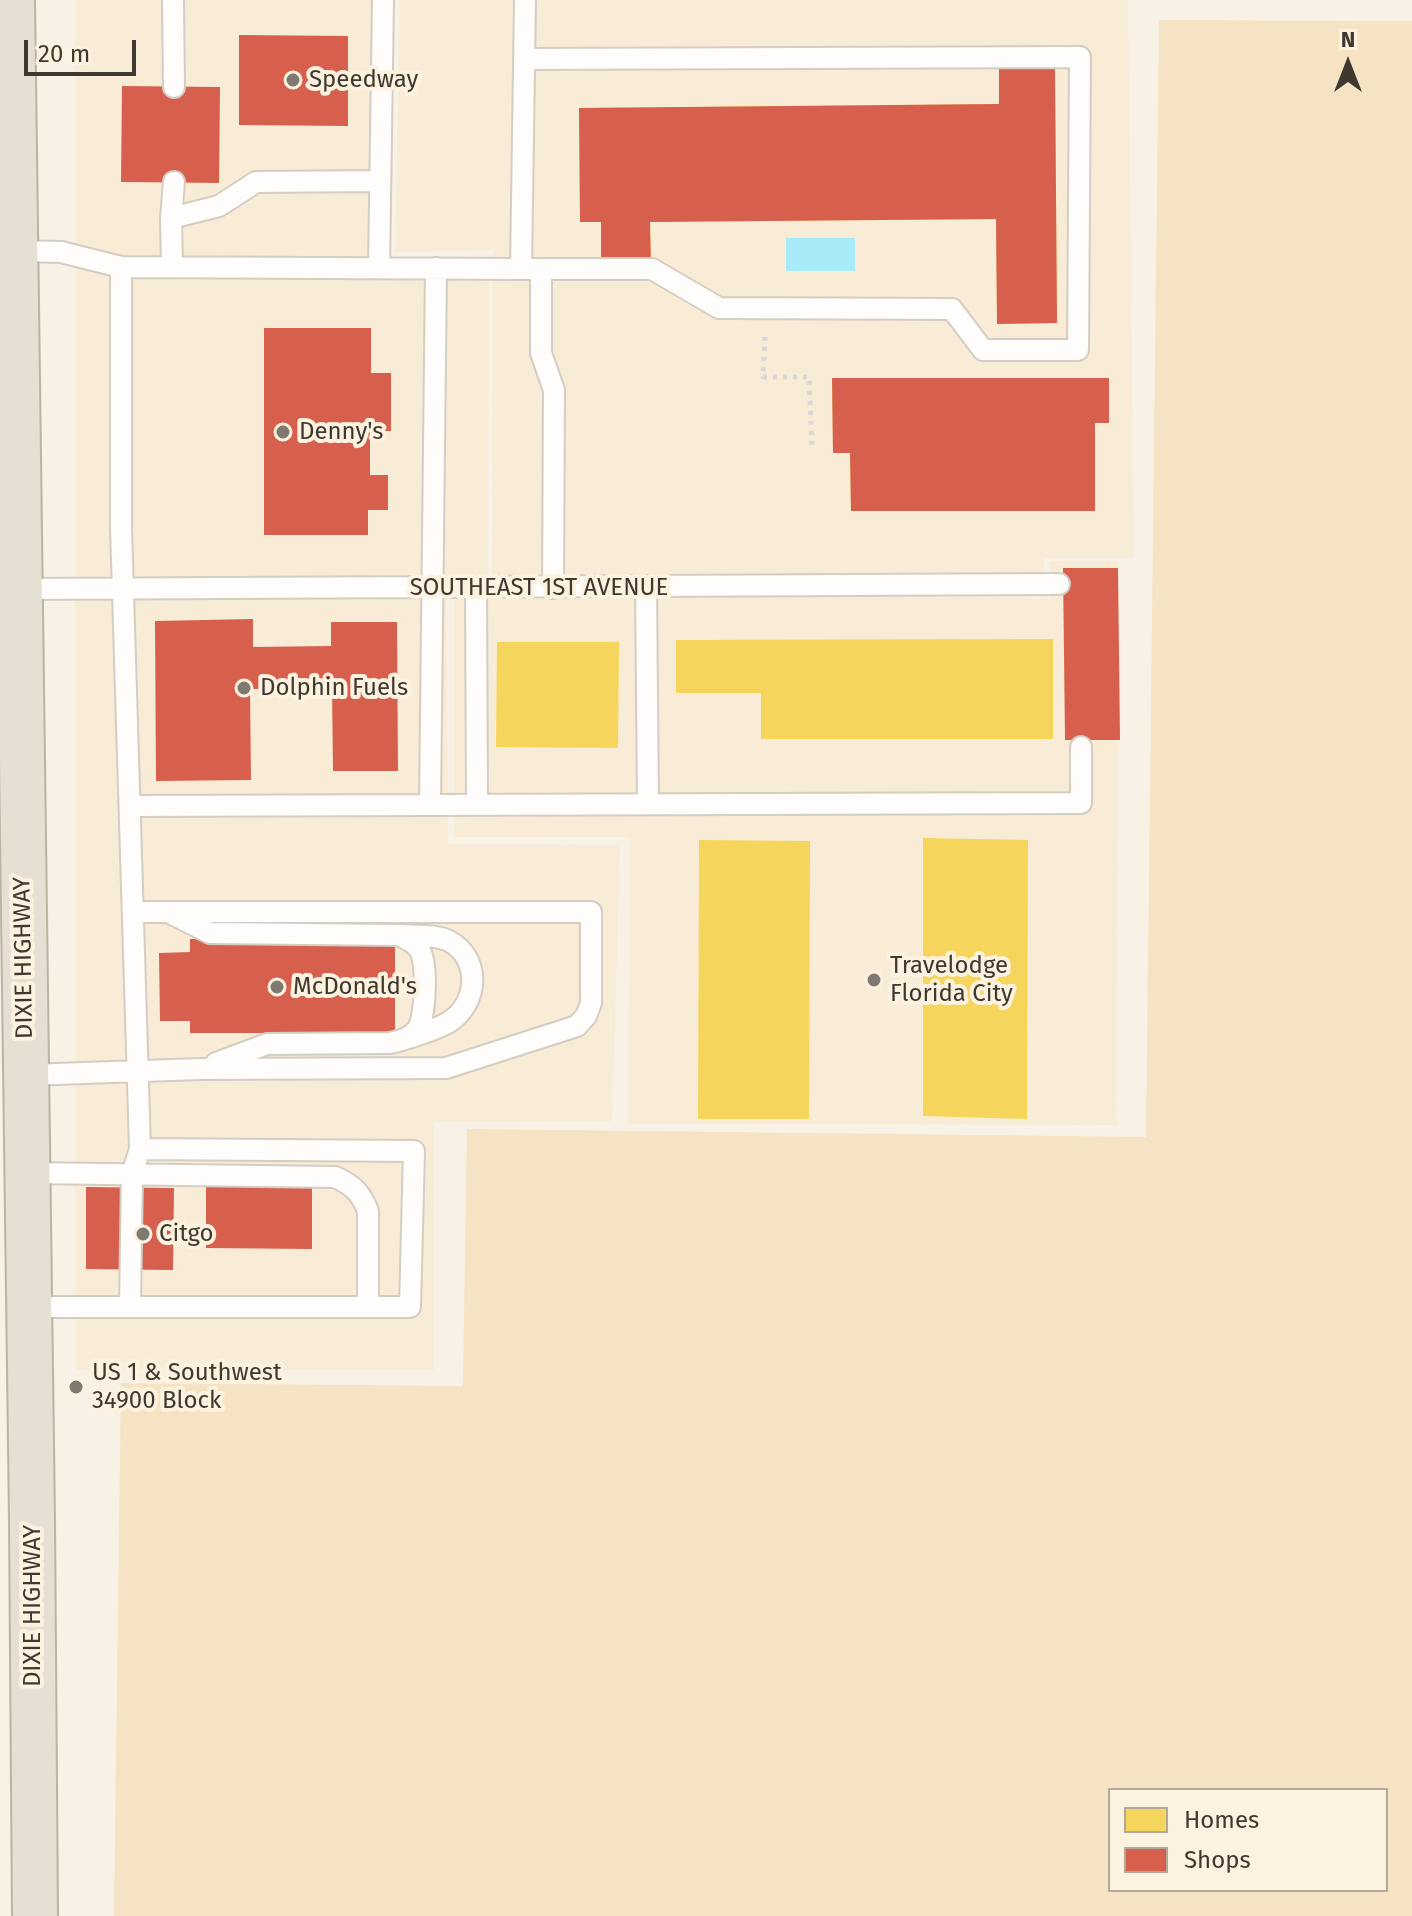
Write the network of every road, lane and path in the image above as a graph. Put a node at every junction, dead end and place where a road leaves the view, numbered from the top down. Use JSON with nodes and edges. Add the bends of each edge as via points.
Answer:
{"nodes":[{"id":1,"x":12,"y":0,"type":"edge"},
{"id":2,"x":173,"y":0,"type":"edge"},
{"id":3,"x":383,"y":0,"type":"edge"},
{"id":4,"x":525,"y":0,"type":"edge"},
{"id":5,"x":524,"y":59,"type":"junction"},
{"id":6,"x":174,"y":87,"type":"dead end"},
{"id":7,"x":380,"y":181,"type":"junction"},
{"id":8,"x":174,"y":182,"type":"dead end"},
{"id":9,"x":171,"y":218,"type":"junction"},
{"id":10,"x":17,"y":251,"type":"junction"},
{"id":11,"x":121,"y":267,"type":"junction"},
{"id":12,"x":172,"y":267,"type":"junction"},
{"id":13,"x":379,"y":268,"type":"junction"},
{"id":14,"x":436,"y":268,"type":"junction"},
{"id":15,"x":531,"y":269,"type":"junction"},
{"id":16,"x":766,"y":308,"type":"junction"},
{"id":17,"x":812,"y":446,"type":"dead end"},
{"id":18,"x":1059,"y":584,"type":"dead end"},
{"id":19,"x":646,"y":587,"type":"junction"},
{"id":20,"x":433,"y":588,"type":"junction"},
{"id":21,"x":476,"y":588,"type":"junction"},
{"id":22,"x":553,"y":588,"type":"junction"},
{"id":23,"x":18,"y":589,"type":"junction"},
{"id":24,"x":125,"y":589,"type":"junction"},
{"id":25,"x":1081,"y":747,"type":"dead end"},
{"id":26,"x":648,"y":803,"type":"junction"},
{"id":27,"x":430,"y":805,"type":"junction"},
{"id":28,"x":477,"y":805,"type":"junction"},
{"id":29,"x":131,"y":806,"type":"junction"},
{"id":30,"x":134,"y":912,"type":"junction"},
{"id":31,"x":168,"y":912,"type":"junction"},
{"id":32,"x":399,"y":935,"type":"junction"},
{"id":33,"x":405,"y":1039,"type":"junction"},
{"id":34,"x":201,"y":1069,"type":"junction"},
{"id":35,"x":136,"y":1070,"type":"junction"},
{"id":36,"x":26,"y":1075,"type":"junction"},
{"id":37,"x":140,"y":1149,"type":"junction"},
{"id":38,"x":28,"y":1173,"type":"junction"},
{"id":39,"x":132,"y":1174,"type":"junction"},
{"id":40,"x":130,"y":1306,"type":"junction"},
{"id":41,"x":30,"y":1307,"type":"junction"},
{"id":42,"x":368,"y":1307,"type":"junction"},
{"id":43,"x":35,"y":1916,"type":"edge"}],
"edges":[{"from":1,"to":10,"type":"highway","name":"DIXIE HIGHWAY"},
{"from":2,"to":6,"type":"lane"},
{"from":3,"to":7,"type":"lane"},
{"from":4,"to":5,"type":"lane"},
{"from":5,"to":15,"type":"lane"},
{"from":5,"to":16,"type":"lane","via":[[1080,57],[1078,350],[983,350],[952,309]]},
{"from":7,"to":9,"type":"lane","via":[[256,182],[219,206]]},
{"from":7,"to":13,"type":"lane"},
{"from":8,"to":9,"type":"lane"},
{"from":9,"to":12,"type":"lane"},
{"from":10,"to":11,"type":"lane","via":[[61,252]]},
{"from":10,"to":23,"type":"highway","name":"DIXIE HIGHWAY"},
{"from":11,"to":12,"type":"lane"},
{"from":11,"to":24,"type":"lane"},
{"from":12,"to":13,"type":"lane"},
{"from":13,"to":14,"type":"lane"},
{"from":14,"to":15,"type":"lane"},
{"from":14,"to":20,"type":"lane"},
{"from":15,"to":16,"type":"lane","via":[[652,269],[719,308]]},
{"from":15,"to":22,"type":"lane","via":[[541,353],[554,390]]},
{"from":16,"to":17,"type":"path","via":[[763,377],[809,377]]},
{"from":18,"to":19,"type":"lane","name":"SOUTHEAST 1ST AVENUE"},
{"from":19,"to":22,"type":"lane","name":"SOUTHEAST 1ST AVENUE"},
{"from":19,"to":26,"type":"lane"},
{"from":20,"to":21,"type":"lane","name":"SOUTHEAST 1ST AVENUE"},
{"from":20,"to":24,"type":"lane","name":"SOUTHEAST 1ST AVENUE"},
{"from":20,"to":27,"type":"lane"},
{"from":21,"to":22,"type":"lane","name":"SOUTHEAST 1ST AVENUE"},
{"from":21,"to":28,"type":"lane"},
{"from":23,"to":24,"type":"lane","name":"SOUTHEAST 1ST AVENUE"},
{"from":23,"to":36,"type":"highway","name":"DIXIE HIGHWAY"},
{"from":24,"to":29,"type":"lane"},
{"from":25,"to":26,"type":"lane","via":[[1081,803]]},
{"from":26,"to":28,"type":"lane"},
{"from":27,"to":28,"type":"lane"},
{"from":27,"to":29,"type":"lane"},
{"from":29,"to":30,"type":"lane"},
{"from":30,"to":31,"type":"lane"},
{"from":30,"to":35,"type":"lane"},
{"from":31,"to":32,"type":"lane","via":[[210,933]]},
{"from":31,"to":34,"type":"lane","via":[[591,912],[591,1003],[577,1026],[446,1068]]},
{"from":32,"to":33,"type":"lane","via":[[421,951],[423,961],[422,1021]]},
{"from":32,"to":33,"type":"lane","via":[[446,939],[463,951],[472,970],[473,988],[465,1007],[449,1022]]},
{"from":33,"to":34,"type":"lane","via":[[267,1044]]},
{"from":34,"to":35,"type":"lane"},
{"from":35,"to":36,"type":"lane"},
{"from":35,"to":37,"type":"lane"},
{"from":36,"to":38,"type":"highway","name":"DIXIE HIGHWAY"},
{"from":37,"to":39,"type":"lane"},
{"from":37,"to":42,"type":"lane","via":[[414,1151],[410,1307]]},
{"from":38,"to":39,"type":"lane"},
{"from":38,"to":41,"type":"highway","name":"DIXIE HIGHWAY"},
{"from":39,"to":40,"type":"lane"},
{"from":39,"to":42,"type":"lane","via":[[319,1176],[350,1184],[368,1211]]},
{"from":40,"to":41,"type":"lane"},
{"from":40,"to":42,"type":"lane"},
{"from":41,"to":43,"type":"highway","name":"DIXIE HIGHWAY"}]}
